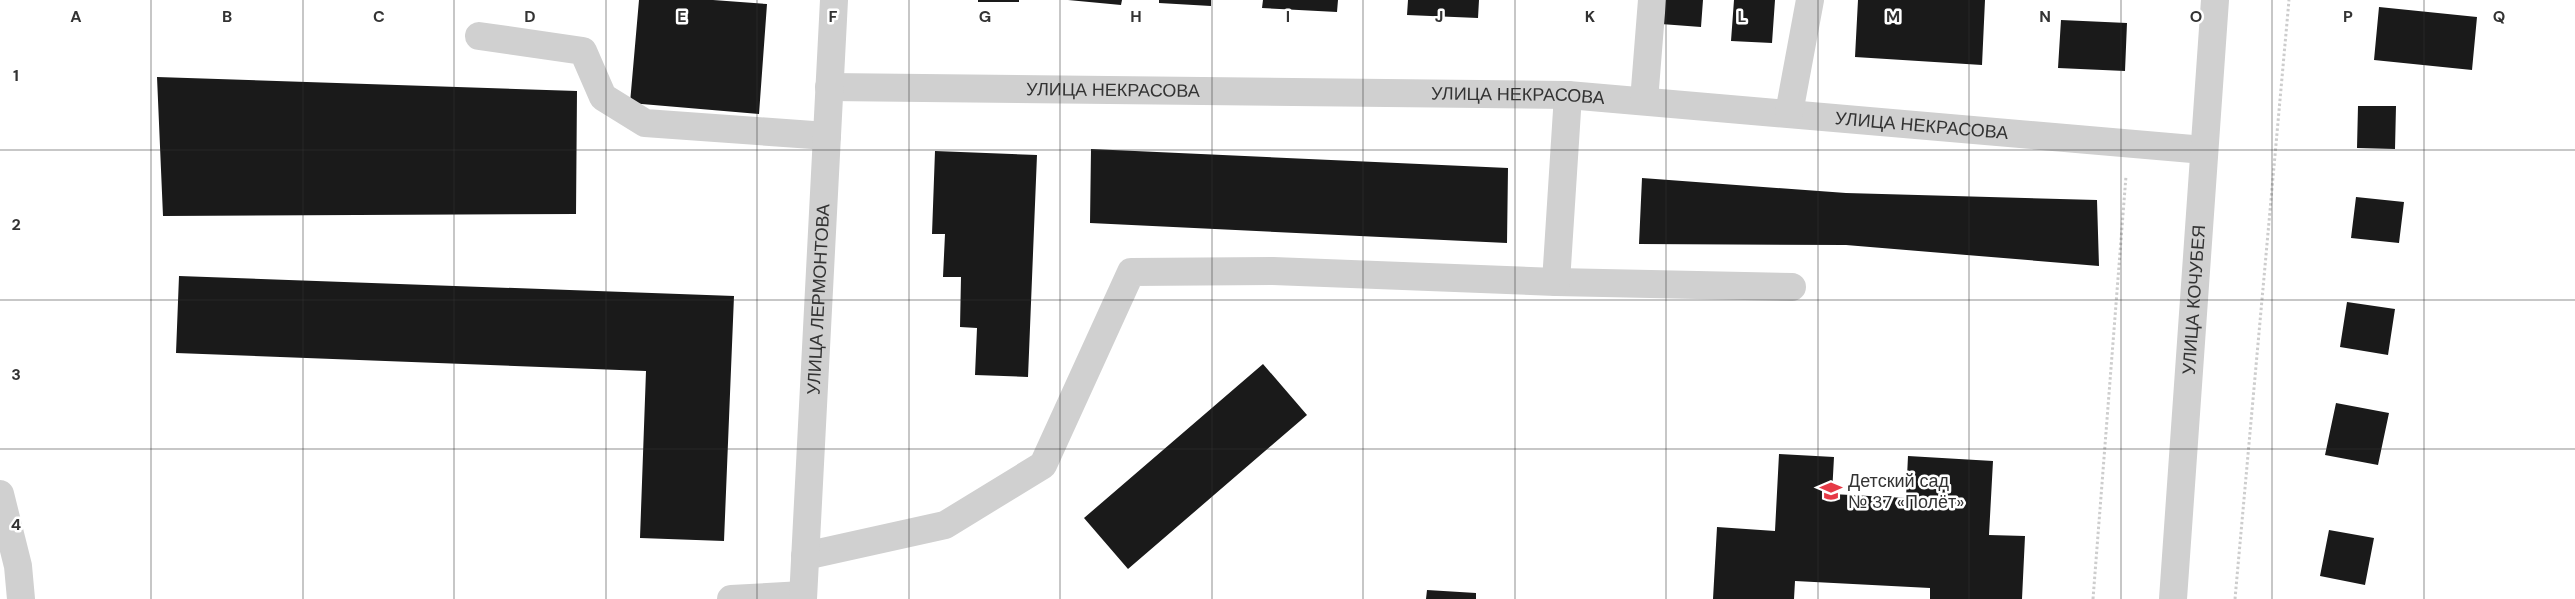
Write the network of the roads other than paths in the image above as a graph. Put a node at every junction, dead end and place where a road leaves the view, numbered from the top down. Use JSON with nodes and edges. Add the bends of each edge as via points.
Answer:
{"nodes":[{"id":1,"x":834,"y":0,"type":"edge"},
{"id":2,"x":1652,"y":0,"type":"edge"},
{"id":3,"x":1810,"y":0,"type":"edge"},
{"id":4,"x":2215,"y":0,"type":"edge"},
{"id":5,"x":479,"y":36,"type":"dead end"},
{"id":6,"x":829,"y":87,"type":"junction"},
{"id":7,"x":1568,"y":94,"type":"junction"},
{"id":8,"x":1644,"y":101,"type":"junction"},
{"id":9,"x":1789,"y":114,"type":"junction"},
{"id":10,"x":827,"y":136,"type":"junction"},
{"id":11,"x":2204,"y":150,"type":"junction"},
{"id":12,"x":1556,"y":282,"type":"junction"},
{"id":13,"x":1792,"y":287,"type":"dead end"},
{"id":14,"x":0,"y":494,"type":"edge"},
{"id":15,"x":805,"y":556,"type":"junction"},
{"id":16,"x":803,"y":597,"type":"edge"},
{"id":17,"x":21,"y":599,"type":"edge"},
{"id":18,"x":731,"y":599,"type":"edge"},
{"id":19,"x":2173,"y":599,"type":"edge"}],
"edges":[{"from":1,"to":6,"type":"street","name":"УЛИЦА ЛЕРМОНТОВА"},
{"from":2,"to":8,"type":"street"},
{"from":3,"to":9,"type":"street"},
{"from":4,"to":11,"type":"street","name":"УЛИЦА КОЧУБЕЯ"},
{"from":5,"to":10,"type":"street","via":[[583,51],[603,97],[645,123]]},
{"from":6,"to":7,"type":"street","name":"УЛИЦА НЕКРАСОВА"},
{"from":6,"to":10,"type":"street","name":"УЛИЦА ЛЕРМОНТОВА"},
{"from":7,"to":8,"type":"street","name":"УЛИЦА НЕКРАСОВА"},
{"from":7,"to":12,"type":"street"},
{"from":8,"to":9,"type":"street","name":"УЛИЦА НЕКРАСОВА"},
{"from":9,"to":11,"type":"street","name":"УЛИЦА НЕКРАСОВА"},
{"from":10,"to":15,"type":"street","name":"УЛИЦА ЛЕРМОНТОВА"},
{"from":11,"to":19,"type":"street","name":"УЛИЦА КОЧУБЕЯ"},
{"from":12,"to":13,"type":"street"},
{"from":12,"to":15,"type":"street","via":[[1272,271],[1131,272],[1043,465],[945,525]]},
{"from":14,"to":17,"type":"street","via":[[18,566]]},
{"from":15,"to":16,"type":"street","name":"УЛИЦА ЛЕРМОНТОВА"},
{"from":16,"to":18,"type":"street"}]}
